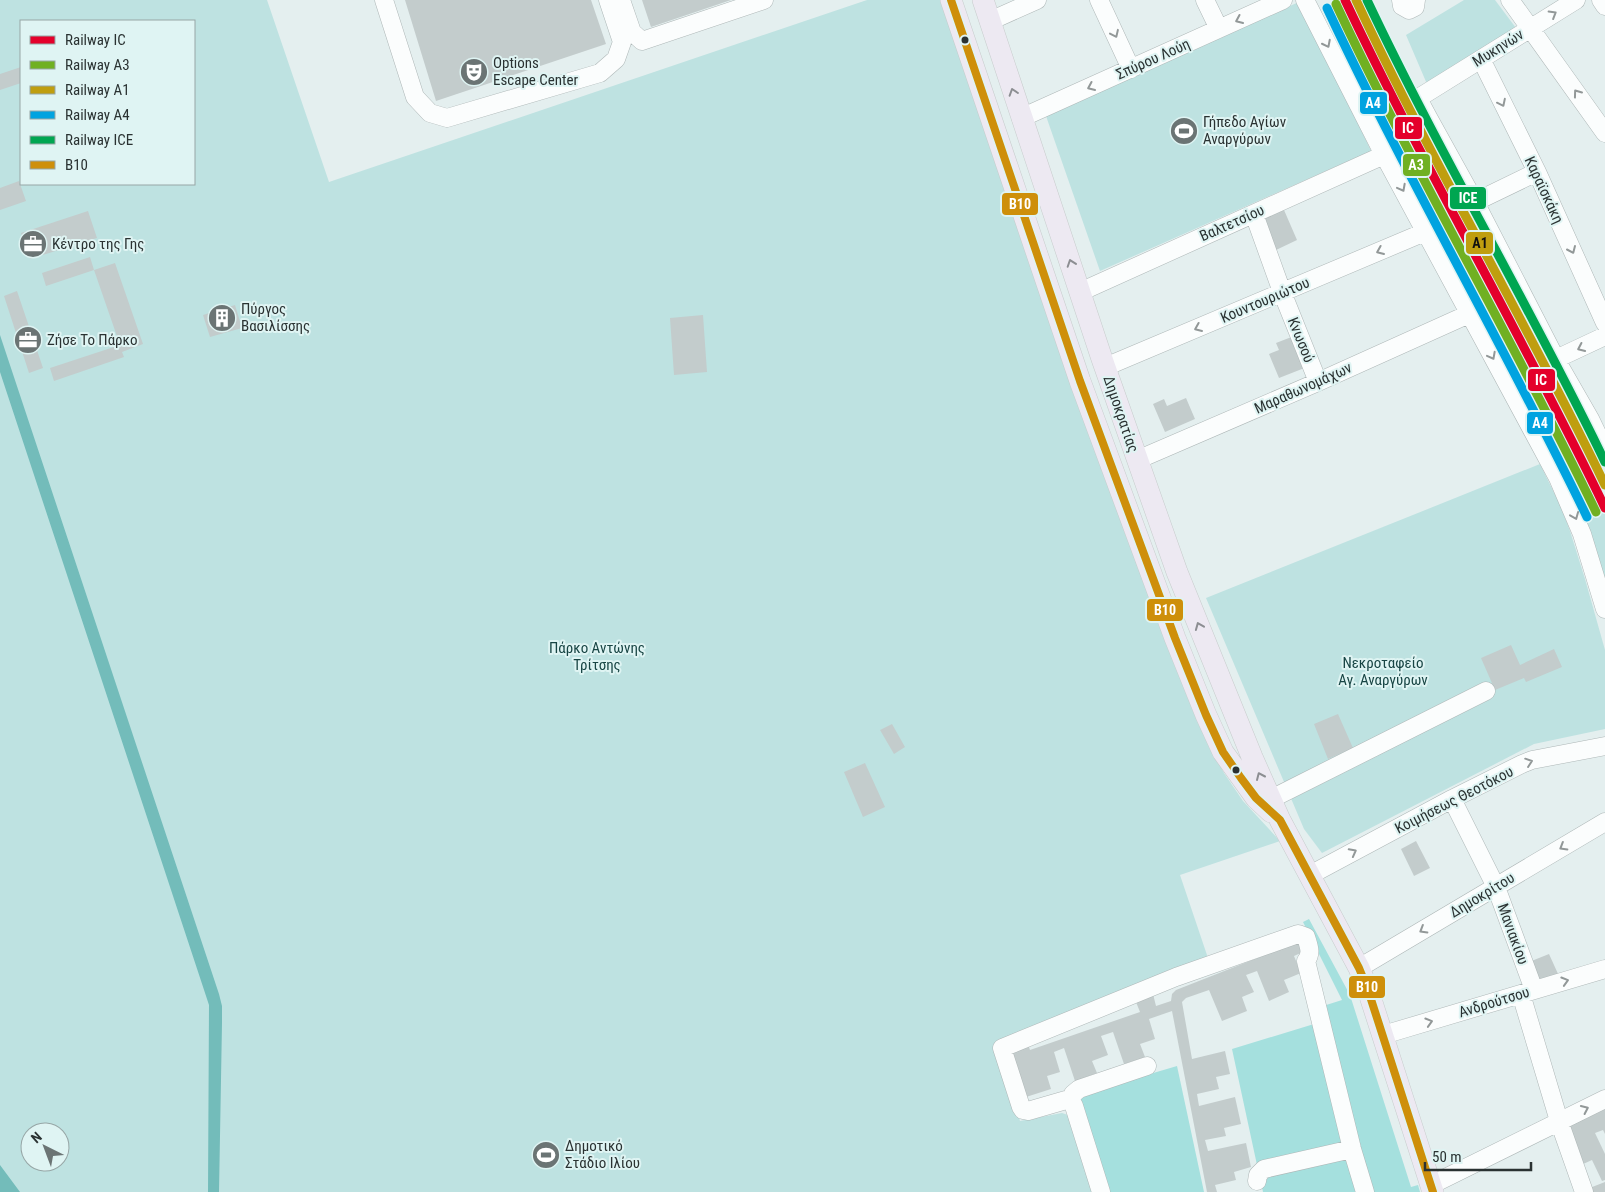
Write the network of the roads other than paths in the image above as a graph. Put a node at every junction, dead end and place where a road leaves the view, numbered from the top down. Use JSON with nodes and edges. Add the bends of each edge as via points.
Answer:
{"nodes":[{"id":1,"x":384,"y":0,"type":"edge"},
{"id":2,"x":608,"y":0,"type":"edge"},
{"id":3,"x":621,"y":0,"type":"edge"},
{"id":4,"x":764,"y":0,"type":"edge"},
{"id":5,"x":951,"y":0,"type":"edge"},
{"id":6,"x":983,"y":0,"type":"edge"},
{"id":7,"x":1037,"y":0,"type":"edge"},
{"id":8,"x":1099,"y":0,"type":"edge"},
{"id":9,"x":1205,"y":0,"type":"edge"},
{"id":10,"x":1283,"y":0,"type":"edge"},
{"id":11,"x":1305,"y":0,"type":"edge"},
{"id":12,"x":1401,"y":0,"type":"edge"},
{"id":13,"x":1416,"y":0,"type":"edge"},
{"id":14,"x":1510,"y":0,"type":"edge"},
{"id":15,"x":1576,"y":0,"type":"edge"},
{"id":16,"x":1601,"y":0,"type":"edge"},
{"id":17,"x":1605,"y":6,"type":"edge"},
{"id":18,"x":990,"y":21,"type":"junction"},
{"id":19,"x":1530,"y":28,"type":"junction"},
{"id":20,"x":1219,"y":29,"type":"junction"},
{"id":21,"x":1481,"y":59,"type":"junction"},
{"id":22,"x":1132,"y":69,"type":"junction"},
{"id":23,"x":1022,"y":118,"type":"junction"},
{"id":24,"x":1605,"y":132,"type":"edge"},
{"id":25,"x":1384,"y":155,"type":"junction"},
{"id":26,"x":1537,"y":172,"type":"junction"},
{"id":27,"x":1475,"y":202,"type":"junction"},
{"id":28,"x":1254,"y":214,"type":"junction"},
{"id":29,"x":1425,"y":232,"type":"junction"},
{"id":30,"x":1080,"y":292,"type":"junction"},
{"id":31,"x":1282,"y":292,"type":"junction"},
{"id":32,"x":1469,"y":314,"type":"junction"},
{"id":33,"x":1605,"y":323,"type":"edge"},
{"id":34,"x":1605,"y":336,"type":"edge"},
{"id":35,"x":1556,"y":359,"type":"junction"},
{"id":36,"x":1105,"y":367,"type":"junction"},
{"id":37,"x":1318,"y":382,"type":"junction"},
{"id":38,"x":1605,"y":450,"type":"edge"},
{"id":39,"x":1137,"y":460,"type":"junction"},
{"id":40,"x":1605,"y":609,"type":"edge"},
{"id":41,"x":1486,"y":691,"type":"dead end"},
{"id":42,"x":1605,"y":746,"type":"edge"},
{"id":43,"x":1271,"y":799,"type":"junction"},
{"id":44,"x":1452,"y":799,"type":"junction"},
{"id":45,"x":1280,"y":820,"type":"junction"},
{"id":46,"x":1605,"y":822,"type":"edge"},
{"id":47,"x":1310,"y":875,"type":"junction"},
{"id":48,"x":1496,"y":887,"type":"junction"},
{"id":49,"x":1359,"y":968,"type":"junction"},
{"id":50,"x":1605,"y":969,"type":"edge"},
{"id":51,"x":1527,"y":992,"type":"junction"},
{"id":52,"x":1382,"y":1036,"type":"junction"},
{"id":53,"x":1147,"y":1066,"type":"dead end"},
{"id":54,"x":1605,"y":1099,"type":"edge"},
{"id":55,"x":1071,"y":1101,"type":"junction"},
{"id":56,"x":1559,"y":1120,"type":"junction"},
{"id":57,"x":1352,"y":1150,"type":"junction"},
{"id":58,"x":1257,"y":1181,"type":"dead end"},
{"id":59,"x":1432,"y":1188,"type":"edge"},
{"id":60,"x":1101,"y":1192,"type":"edge"},
{"id":61,"x":1364,"y":1192,"type":"edge"},
{"id":62,"x":1584,"y":1192,"type":"edge"}],
"edges":[{"from":1,"to":2,"type":"street","via":[[415,97],[430,113],[447,118],[600,72],[616,59],[622,42]]},
{"from":3,"to":4,"type":"street","via":[[632,32],[642,41]]},
{"from":5,"to":45,"type":"main road","name":"Δημοκρατίας","via":[[1080,382],[1195,689],[1223,752],[1256,798]]},
{"from":6,"to":18,"type":"main road","name":"Δημοκρατίας"},
{"from":7,"to":18,"type":"street"},
{"from":8,"to":22,"type":"street","one_way":true},
{"from":9,"to":20,"type":"street"},
{"from":10,"to":20,"type":"street","name":"Σπύρου Λούη","one_way":true},
{"from":11,"to":25,"type":"street","one_way":true},
{"from":12,"to":13,"type":"street","via":[[1402,6],[1409,10],[1415,7]]},
{"from":14,"to":19,"type":"street"},
{"from":19,"to":15,"type":"street","name":"Μυκηνών","one_way":true},
{"from":16,"to":17,"type":"street"},
{"from":23,"to":18,"type":"main road","name":"Δημοκρατίας","one_way":true},
{"from":19,"to":21,"type":"street","name":"Μυκηνών"},
{"from":24,"to":19,"type":"street","one_way":true},
{"from":20,"to":22,"type":"street","name":"Σπύρου Λούη"},
{"from":21,"to":26,"type":"street","name":"Καραϊσκάκη","one_way":true},
{"from":21,"to":27,"type":"street","name":"Μυκηνών","via":[[1420,97],[1429,120]]},
{"from":22,"to":23,"type":"street","name":"Σπύρου Λούη","one_way":true},
{"from":30,"to":23,"type":"main road","name":"Δημοκρατίας","one_way":true},
{"from":25,"to":28,"type":"street","name":"Βαλτετσίου"},
{"from":25,"to":29,"type":"street","one_way":true},
{"from":26,"to":27,"type":"street"},
{"from":26,"to":33,"type":"street","name":"Καραϊσκάκη","one_way":true},
{"from":27,"to":35,"type":"street"},
{"from":28,"to":30,"type":"street","name":"Βαλτετσίου"},
{"from":28,"to":31,"type":"street","name":"Κνωσού"},
{"from":29,"to":31,"type":"street","name":"Κουντουριώτου","one_way":true},
{"from":29,"to":32,"type":"street"},
{"from":30,"to":36,"type":"main road","name":"Δημοκρατίας"},
{"from":31,"to":36,"type":"street","name":"Κουντουριώτου","one_way":true},
{"from":31,"to":37,"type":"street","name":"Κνωσού"},
{"from":32,"to":37,"type":"street","name":"Μαραθωνομάχων"},
{"from":32,"to":40,"type":"street","one_way":true,"via":[[1565,494],[1582,534]]},
{"from":34,"to":35,"type":"street","one_way":true},
{"from":35,"to":38,"type":"street"},
{"from":36,"to":39,"type":"main road","name":"Δημοκρατίας"},
{"from":37,"to":39,"type":"street","name":"Μαραθωνομάχων"},
{"from":43,"to":39,"type":"main road","name":"Δημοκρατίας","one_way":true,"via":[[1177,572]]},
{"from":41,"to":43,"type":"street"},
{"from":44,"to":42,"type":"street","name":"Κοιμήσεως Θεοτόκου","one_way":true,"via":[[1532,760]]},
{"from":43,"to":45,"type":"main road","name":"Δημοκρατίας"},
{"from":47,"to":44,"type":"street","name":"Κοιμήσεως Θεοτόκου","one_way":true},
{"from":44,"to":48,"type":"street","name":"Μανιακίου"},
{"from":45,"to":47,"type":"main road","name":"Δημοκρατίας"},
{"from":46,"to":48,"type":"street","name":"Δημοκρίτου","one_way":true},
{"from":47,"to":49,"type":"main road","name":"Δημοκρατίας"},
{"from":48,"to":49,"type":"street","name":"Δημοκρίτου","one_way":true},
{"from":48,"to":51,"type":"street","name":"Μανιακίου"},
{"from":49,"to":52,"type":"main road","name":"Δημοκρατίας"},
{"from":51,"to":50,"type":"street","name":"Ανδρούτσου","one_way":true},
{"from":52,"to":51,"type":"street","name":"Ανδρούτσου","one_way":true},
{"from":51,"to":56,"type":"street","name":"Μανιακίου","via":[[1527,1010]]},
{"from":52,"to":59,"type":"main road","name":"Δημοκρατίας"},
{"from":53,"to":55,"type":"street","via":[[1079,1089]]},
{"from":56,"to":54,"type":"street","one_way":true},
{"from":55,"to":57,"type":"street","via":[[1023,1110],[1002,1048],[1176,978],[1302,934],[1310,952],[1306,962]]},
{"from":55,"to":60,"type":"street"},
{"from":56,"to":59,"type":"street"},
{"from":56,"to":62,"type":"street","name":"Μανιακίου"},
{"from":57,"to":58,"type":"street","via":[[1264,1169]]},
{"from":57,"to":61,"type":"street"}]}
